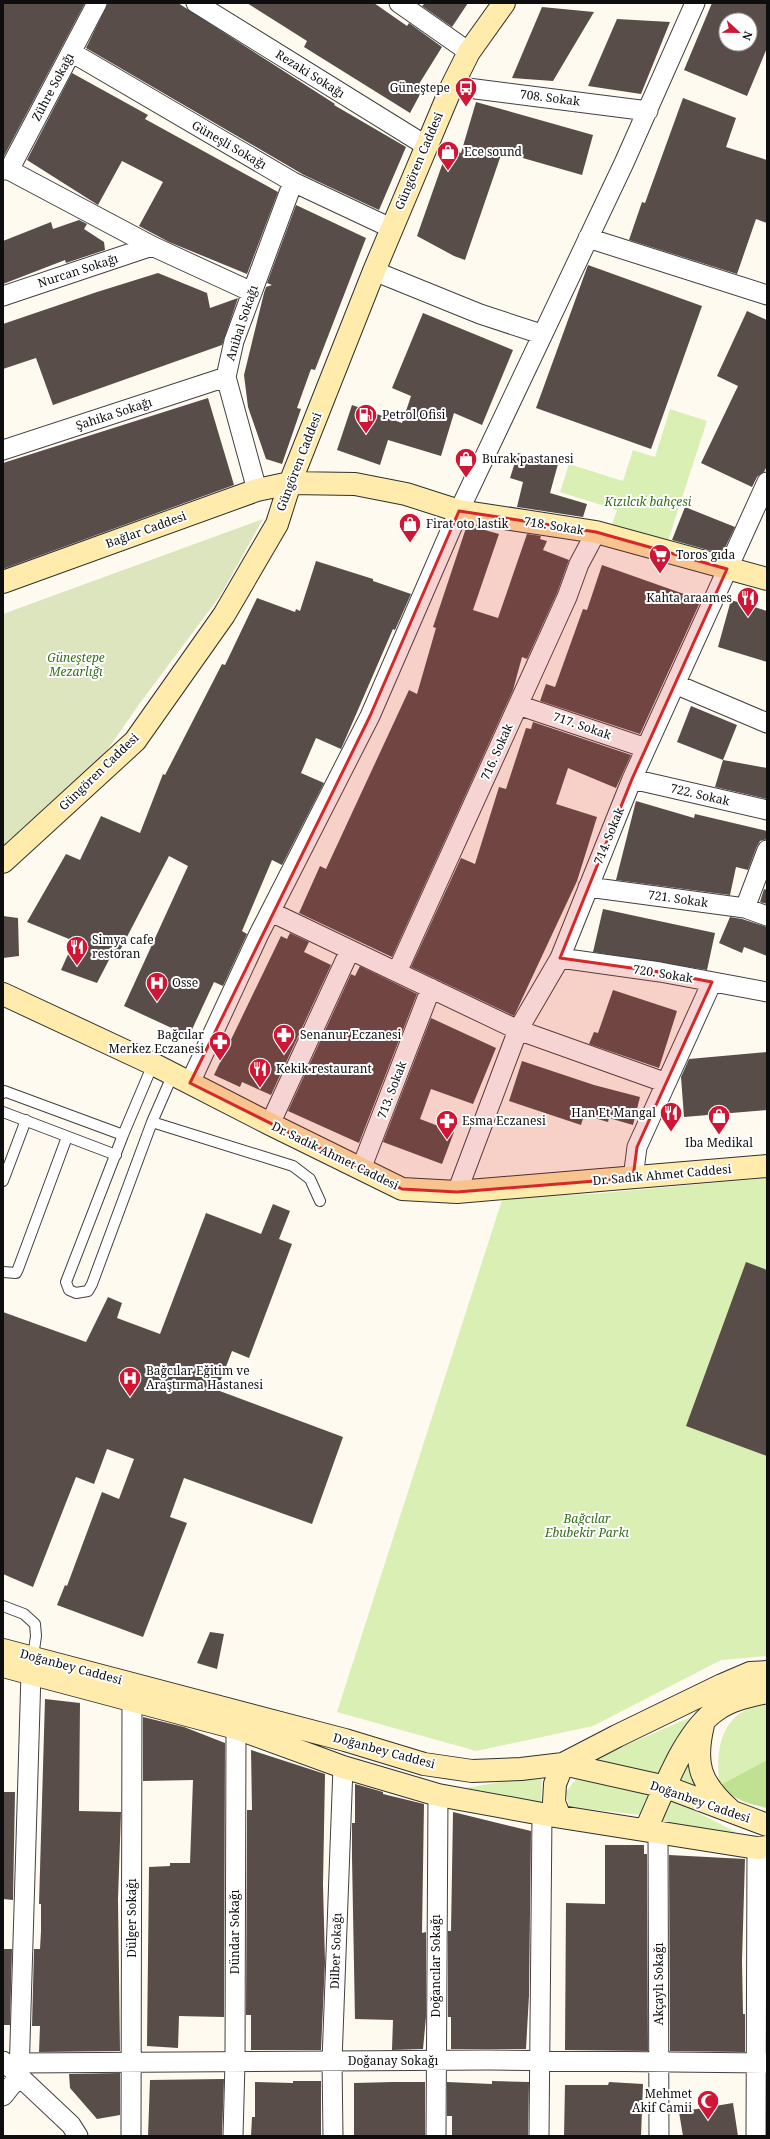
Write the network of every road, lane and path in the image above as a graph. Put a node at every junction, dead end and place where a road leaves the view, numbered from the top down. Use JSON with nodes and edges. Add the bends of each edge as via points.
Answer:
{"nodes":[{"id":1,"x":97,"y":3,"type":"edge"},
{"id":2,"x":196,"y":3,"type":"edge"},
{"id":3,"x":399,"y":3,"type":"edge"},
{"id":4,"x":504,"y":3,"type":"edge"},
{"id":5,"x":695,"y":3,"type":"edge"},
{"id":6,"x":464,"y":49,"type":"junction"},
{"id":7,"x":71,"y":52,"type":"junction"},
{"id":8,"x":452,"y":86,"type":"junction"},
{"id":9,"x":648,"y":111,"type":"junction"},
{"id":10,"x":425,"y":145,"type":"junction"},
{"id":11,"x":6,"y":170,"type":"edge"},
{"id":12,"x":293,"y":182,"type":"junction"},
{"id":13,"x":391,"y":228,"type":"junction"},
{"id":14,"x":588,"y":238,"type":"junction"},
{"id":15,"x":152,"y":246,"type":"junction"},
{"id":16,"x":374,"y":271,"type":"junction"},
{"id":17,"x":252,"y":292,"type":"junction"},
{"id":18,"x":767,"y":295,"type":"edge"},
{"id":19,"x":3,"y":296,"type":"edge"},
{"id":20,"x":541,"y":334,"type":"junction"},
{"id":21,"x":226,"y":377,"type":"junction"},
{"id":22,"x":3,"y":450,"type":"edge"},
{"id":23,"x":767,"y":482,"type":"edge"},
{"id":24,"x":290,"y":483,"type":"junction"},
{"id":25,"x":257,"y":490,"type":"junction"},
{"id":26,"x":459,"y":511,"type":"junction"},
{"id":27,"x":596,"y":532,"type":"junction"},
{"id":28,"x":727,"y":569,"type":"junction"},
{"id":29,"x":767,"y":579,"type":"edge"},
{"id":30,"x":3,"y":582,"type":"edge"},
{"id":31,"x":675,"y":684,"type":"junction"},
{"id":32,"x":518,"y":704,"type":"junction"},
{"id":33,"x":767,"y":723,"type":"edge"},
{"id":34,"x":646,"y":748,"type":"junction"},
{"id":35,"x":632,"y":779,"type":"junction"},
{"id":36,"x":767,"y":810,"type":"edge"},
{"id":37,"x":767,"y":850,"type":"edge"},
{"id":38,"x":3,"y":862,"type":"edge"},
{"id":39,"x":588,"y":887,"type":"junction"},
{"id":40,"x":745,"y":908,"type":"junction"},
{"id":41,"x":271,"y":912,"type":"junction"},
{"id":42,"x":767,"y":916,"type":"edge"},
{"id":43,"x":350,"y":950,"type":"junction"},
{"id":44,"x":560,"y":958,"type":"junction"},
{"id":45,"x":398,"y":972,"type":"junction"},
{"id":46,"x":712,"y":982,"type":"junction"},
{"id":47,"x":431,"y":988,"type":"junction"},
{"id":48,"x":767,"y":992,"type":"edge"},
{"id":49,"x":3,"y":994,"type":"edge"},
{"id":50,"x":518,"y":1030,"type":"junction"},
{"id":51,"x":154,"y":1064,"type":"junction"},
{"id":52,"x":182,"y":1079,"type":"junction"},
{"id":53,"x":661,"y":1081,"type":"dead end"},
{"id":54,"x":3,"y":1093,"type":"edge"},
{"id":55,"x":3,"y":1112,"type":"edge"},
{"id":56,"x":26,"y":1120,"type":"junction"},
{"id":57,"x":152,"y":1122,"type":"junction"},
{"id":58,"x":270,"y":1124,"type":"junction"},
{"id":59,"x":123,"y":1135,"type":"junction"},
{"id":60,"x":67,"y":1136,"type":"junction"},
{"id":61,"x":116,"y":1155,"type":"junction"},
{"id":62,"x":767,"y":1166,"type":"edge"},
{"id":63,"x":360,"y":1169,"type":"junction"},
{"id":64,"x":633,"y":1178,"type":"junction"},
{"id":65,"x":3,"y":1181,"type":"edge"},
{"id":66,"x":457,"y":1192,"type":"junction"},
{"id":67,"x":320,"y":1201,"type":"dead end"},
{"id":68,"x":3,"y":1272,"type":"edge"},
{"id":69,"x":3,"y":1606,"type":"edge"},
{"id":70,"x":3,"y":1650,"type":"edge"},
{"id":71,"x":32,"y":1665,"type":"junction"},
{"id":72,"x":3,"y":1666,"type":"edge"},
{"id":73,"x":767,"y":1672,"type":"edge"},
{"id":74,"x":767,"y":1692,"type":"edge"},
{"id":75,"x":132,"y":1700,"type":"junction"},
{"id":76,"x":704,"y":1720,"type":"junction"},
{"id":77,"x":236,"y":1728,"type":"junction"},
{"id":78,"x":563,"y":1764,"type":"junction"},
{"id":79,"x":342,"y":1767,"type":"junction"},
{"id":80,"x":666,"y":1787,"type":"junction"},
{"id":81,"x":438,"y":1795,"type":"junction"},
{"id":82,"x":734,"y":1814,"type":"junction"},
{"id":83,"x":551,"y":1815,"type":"junction"},
{"id":84,"x":767,"y":1825,"type":"edge"},
{"id":85,"x":652,"y":1831,"type":"junction"},
{"id":86,"x":762,"y":1847,"type":"edge"},
{"id":87,"x":436,"y":2060,"type":"junction"},
{"id":88,"x":538,"y":2060,"type":"junction"},
{"id":89,"x":332,"y":2061,"type":"junction"},
{"id":90,"x":132,"y":2062,"type":"junction"},
{"id":91,"x":235,"y":2062,"type":"junction"},
{"id":92,"x":660,"y":2062,"type":"junction"},
{"id":93,"x":762,"y":2063,"type":"edge"},
{"id":94,"x":14,"y":2066,"type":"edge"},
{"id":95,"x":3,"y":2096,"type":"edge"},
{"id":96,"x":78,"y":2136,"type":"edge"},
{"id":97,"x":131,"y":2136,"type":"edge"},
{"id":98,"x":233,"y":2136,"type":"edge"},
{"id":99,"x":333,"y":2136,"type":"edge"},
{"id":100,"x":436,"y":2136,"type":"edge"},
{"id":101,"x":539,"y":2136,"type":"edge"},
{"id":102,"x":659,"y":2136,"type":"edge"},
{"id":103,"x":756,"y":2136,"type":"edge"}],
"edges":[{"from":1,"to":7,"type":"street","name":"Zühre Sokağı"},
{"from":2,"to":10,"type":"street","name":"Rezaki Sokağı"},
{"from":3,"to":6,"type":"street"},
{"from":4,"to":6,"type":"street","name":"Güngören Caddesi"},
{"from":5,"to":9,"type":"street"},
{"from":6,"to":8,"type":"street","name":"Güngören Caddesi"},
{"from":7,"to":11,"type":"street","name":"Zühre Sokağı"},
{"from":7,"to":12,"type":"street","name":"Güneşli Sokağı"},
{"from":8,"to":9,"type":"street","name":"708. Sokak"},
{"from":8,"to":10,"type":"street","name":"Güngören Caddesi"},
{"from":9,"to":14,"type":"street"},
{"from":10,"to":13,"type":"street","name":"Güngören Caddesi"},
{"from":11,"to":15,"type":"street"},
{"from":12,"to":13,"type":"street","name":"Güneşli Sokağı"},
{"from":12,"to":17,"type":"street","name":"Anibal Sokağı"},
{"from":13,"to":16,"type":"street","name":"Güngören Caddesi"},
{"from":14,"to":18,"type":"street"},
{"from":14,"to":20,"type":"street"},
{"from":15,"to":17,"type":"street"},
{"from":15,"to":19,"type":"street","name":"Nurcan Sokağı"},
{"from":16,"to":20,"type":"street","via":[[480,314]]},
{"from":16,"to":24,"type":"street","name":"Güngören Caddesi"},
{"from":17,"to":21,"type":"street","name":"Anibal Sokağı","via":[[234,341]]},
{"from":20,"to":26,"type":"street"},
{"from":21,"to":22,"type":"street","name":"Şahika Sokağı"},
{"from":21,"to":25,"type":"street","name":"Anibal Sokağı"},
{"from":23,"to":28,"type":"street","name":"714. Sokak"},
{"from":24,"to":25,"type":"street","name":"Bağlar Caddesi"},
{"from":24,"to":26,"type":"street","name":"718. Sokak","via":[[355,484],[406,494]]},
{"from":24,"to":38,"type":"street","name":"Güngören Caddesi","via":[[277,524],[224,614],[135,741]]},
{"from":25,"to":30,"type":"street","name":"Bağlar Caddesi"},
{"from":26,"to":27,"type":"street","name":"718. Sokak"},
{"from":26,"to":41,"type":"street","via":[[370,716]]},
{"from":27,"to":28,"type":"street","name":"718. Sokak"},
{"from":27,"to":32,"type":"street","name":"716. Sokak","via":[[579,564],[567,597]]},
{"from":28,"to":29,"type":"street","name":"718. Sokak"},
{"from":28,"to":31,"type":"street","name":"714. Sokak"},
{"from":31,"to":33,"type":"street"},
{"from":31,"to":34,"type":"street","name":"714. Sokak"},
{"from":32,"to":34,"type":"street","name":"717. Sokak"},
{"from":32,"to":45,"type":"street","name":"716. Sokak"},
{"from":34,"to":35,"type":"street","name":"714. Sokak"},
{"from":35,"to":36,"type":"street","name":"722. Sokak"},
{"from":35,"to":39,"type":"street","name":"714. Sokak"},
{"from":37,"to":40,"type":"street"},
{"from":39,"to":40,"type":"street","name":"721. Sokak"},
{"from":39,"to":44,"type":"street","name":"714. Sokak"},
{"from":40,"to":42,"type":"street","name":"721. Sokak"},
{"from":41,"to":43,"type":"street"},
{"from":41,"to":52,"type":"street"},
{"from":43,"to":45,"type":"street"},
{"from":43,"to":58,"type":"street"},
{"from":44,"to":46,"type":"street","name":"720. Sokak"},
{"from":44,"to":50,"type":"street","name":"714. Sokak"},
{"from":45,"to":47,"type":"street"},
{"from":46,"to":48,"type":"street","name":"720. Sokak"},
{"from":46,"to":64,"type":"street","via":[[637,1147]]},
{"from":47,"to":50,"type":"street"},
{"from":47,"to":63,"type":"street","name":"713. Sokak"},
{"from":49,"to":51,"type":"street","name":"Dr. Sadık Ahmet Caddesi"},
{"from":50,"to":53,"type":"street"},
{"from":50,"to":66,"type":"street","name":"714. Sokak"},
{"from":51,"to":52,"type":"street","name":"Dr. Sadık Ahmet Caddesi"},
{"from":51,"to":59,"type":"lane"},
{"from":52,"to":57,"type":"lane"},
{"from":52,"to":58,"type":"street","name":"Dr. Sadık Ahmet Caddesi"},
{"from":54,"to":59,"type":"lane","via":[[4,1091]]},
{"from":55,"to":56,"type":"lane"},
{"from":56,"to":60,"type":"lane"},
{"from":56,"to":65,"type":"lane"},
{"from":57,"to":61,"type":"lane","via":[[92,1284],[88,1291],[69,1290],[66,1282]]},
{"from":57,"to":67,"type":"lane","via":[[293,1166],[310,1179]]},
{"from":58,"to":63,"type":"street","name":"Dr. Sadık Ahmet Caddesi"},
{"from":59,"to":61,"type":"lane"},
{"from":60,"to":61,"type":"lane"},
{"from":60,"to":68,"type":"lane","via":[[18,1269],[16,1273]]},
{"from":62,"to":64,"type":"street","name":"Dr. Sadık Ahmet Caddesi"},
{"from":63,"to":66,"type":"street","name":"Dr. Sadık Ahmet Caddesi","via":[[402,1189]]},
{"from":64,"to":66,"type":"street","name":"Dr. Sadık Ahmet Caddesi"},
{"from":69,"to":71,"type":"lane","via":[[24,1614],[35,1624]]},
{"from":70,"to":71,"type":"street","name":"Doğanbey Caddesi"},
{"from":71,"to":72,"type":"street","name":"Doğanbey Caddesi"},
{"from":71,"to":75,"type":"street","name":"Doğanbey Caddesi"},
{"from":71,"to":78,"type":"street","name":"Doğanbey Caddesi","via":[[345,1740],[424,1764],[472,1771]]},
{"from":71,"to":94,"type":"street"},
{"from":73,"to":78,"type":"street","via":[[750,1673],[722,1685]]},
{"from":74,"to":76,"type":"street","via":[[734,1700]]},
{"from":75,"to":77,"type":"street","name":"Doğanbey Caddesi"},
{"from":75,"to":90,"type":"street","name":"Dülger Sokağı"},
{"from":76,"to":80,"type":"street","via":[[683,1749]]},
{"from":76,"to":82,"type":"street","via":[[698,1761],[704,1780],[714,1796]]},
{"from":77,"to":79,"type":"street","name":"Doğanbey Caddesi"},
{"from":77,"to":91,"type":"street","name":"Dündar Sokağı"},
{"from":78,"to":80,"type":"street","name":"Doğanbey Caddesi"},
{"from":78,"to":83,"type":"street","via":[[555,1784]]},
{"from":79,"to":81,"type":"street","name":"Doğanbey Caddesi"},
{"from":79,"to":89,"type":"street","name":"Dilber Sokağı"},
{"from":80,"to":82,"type":"street","name":"Doğanbey Caddesi"},
{"from":80,"to":85,"type":"street"},
{"from":81,"to":83,"type":"street","name":"Doğanbey Caddesi"},
{"from":81,"to":87,"type":"street","name":"Doğancılar Sokağı"},
{"from":82,"to":84,"type":"street","name":"Doğanbey Caddesi"},
{"from":83,"to":85,"type":"street","name":"Doğanbey Caddesi"},
{"from":83,"to":88,"type":"street"},
{"from":85,"to":86,"type":"street","name":"Doğanbey Caddesi"},
{"from":85,"to":92,"type":"street","name":"Akçaylı Sokağı"},
{"from":86,"to":93,"type":"street"},
{"from":87,"to":88,"type":"street","name":"Doğanay Sokağı"},
{"from":87,"to":89,"type":"street","name":"Doğanay Sokağı"},
{"from":87,"to":100,"type":"street","name":"Doğancılar Sokağı"},
{"from":88,"to":92,"type":"street","name":"Doğanay Sokağı"},
{"from":88,"to":101,"type":"street"},
{"from":89,"to":91,"type":"street","name":"Doğanay Sokağı"},
{"from":89,"to":99,"type":"street","name":"Dilber Sokağı"},
{"from":90,"to":91,"type":"street","name":"Doğanay Sokağı"},
{"from":90,"to":94,"type":"street","name":"Doğanay Sokağı"},
{"from":90,"to":97,"type":"street","name":"Dülger Sokağı"},
{"from":91,"to":98,"type":"street","name":"Dündar Sokağı"},
{"from":92,"to":93,"type":"street","name":"Doğanay Sokağı"},
{"from":92,"to":102,"type":"street","name":"Akçaylı Sokağı"},
{"from":93,"to":103,"type":"street"},
{"from":94,"to":95,"type":"street"},
{"from":94,"to":96,"type":"street","via":[[71,2125]]}]}
